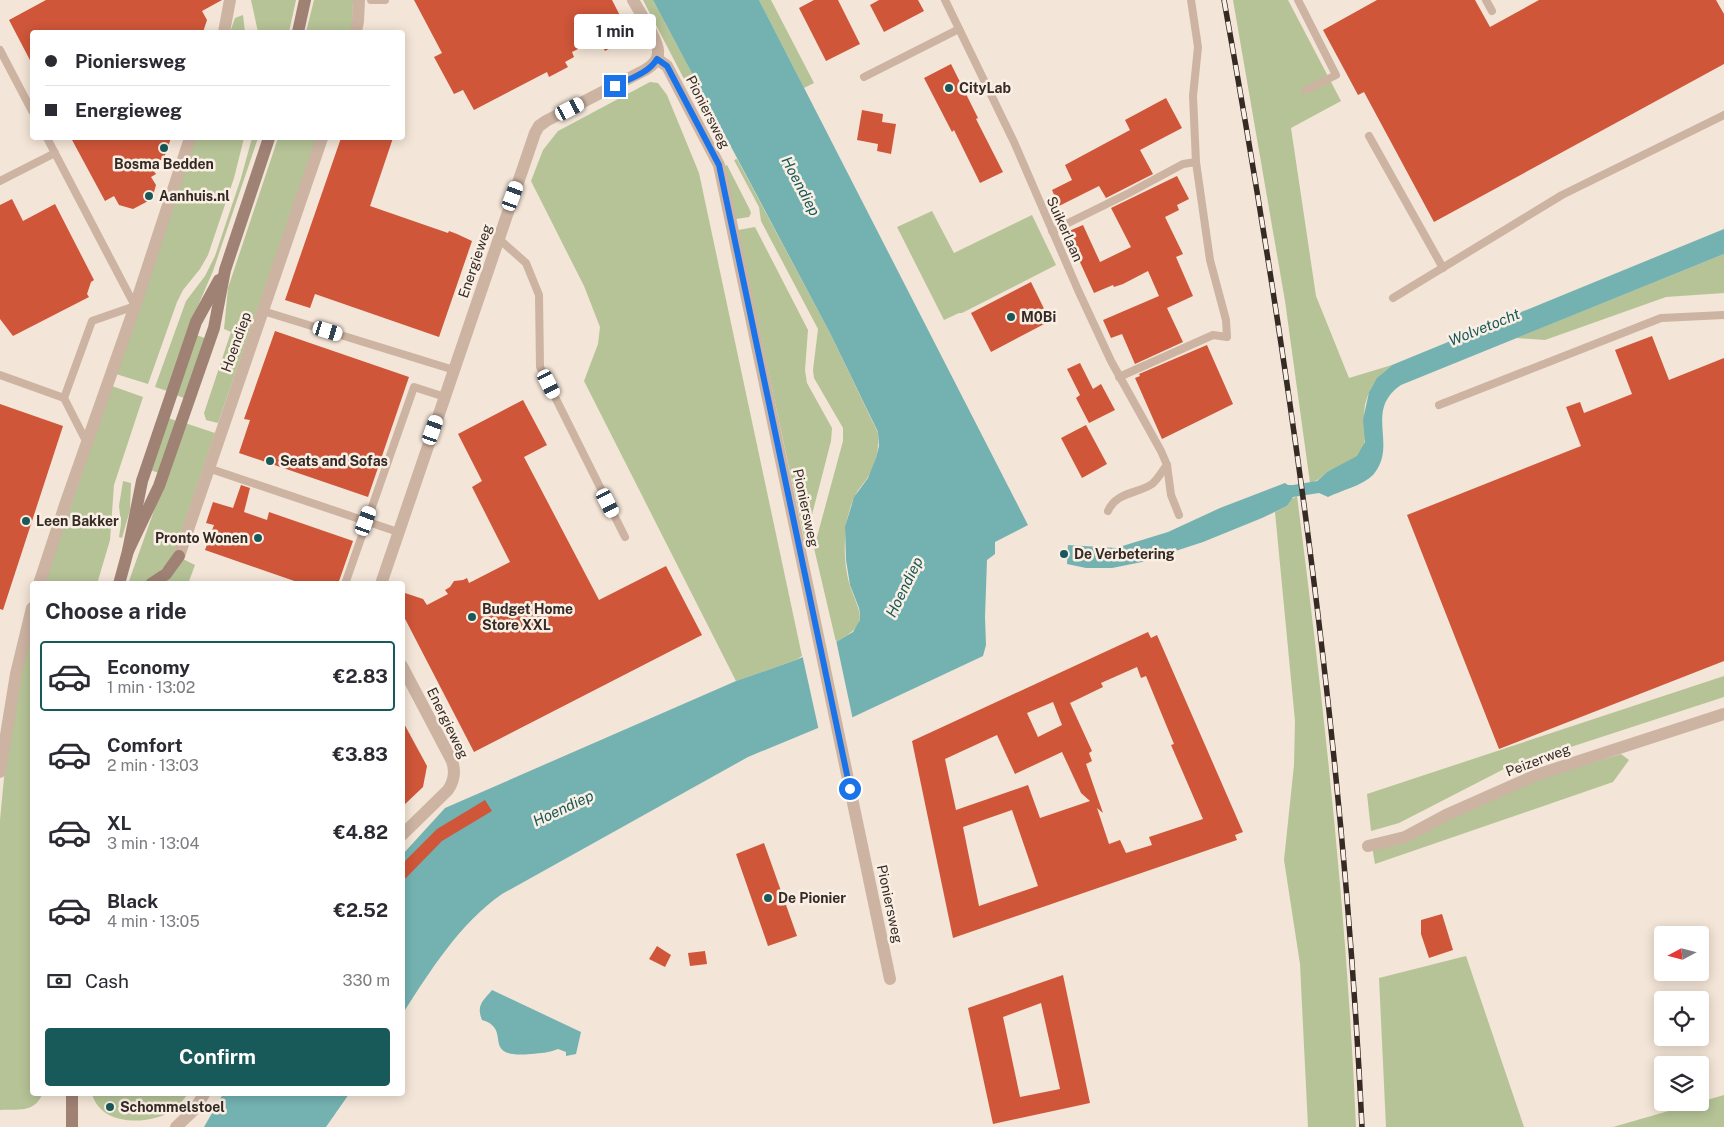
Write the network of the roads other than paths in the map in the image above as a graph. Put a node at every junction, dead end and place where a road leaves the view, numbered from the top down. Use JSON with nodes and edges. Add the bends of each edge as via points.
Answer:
{"nodes":[{"id":1,"x":230,"y":0,"type":"edge"},
{"id":2,"x":305,"y":0,"type":"edge"},
{"id":3,"x":359,"y":0,"type":"edge"},
{"id":4,"x":371,"y":0,"type":"edge"},
{"id":5,"x":385,"y":0,"type":"edge"},
{"id":6,"x":633,"y":0,"type":"edge"},
{"id":7,"x":945,"y":0,"type":"edge"},
{"id":8,"x":1191,"y":0,"type":"edge"},
{"id":9,"x":1298,"y":0,"type":"edge"},
{"id":10,"x":1486,"y":0,"type":"edge"},
{"id":11,"x":1492,"y":10,"type":"dead end"},
{"id":12,"x":959,"y":29,"type":"junction"},
{"id":13,"x":224,"y":30,"type":"edge"},
{"id":14,"x":298,"y":30,"type":"edge"},
{"id":15,"x":356,"y":30,"type":"edge"},
{"id":16,"x":0,"y":50,"type":"edge"},
{"id":17,"x":657,"y":59,"type":"junction"},
{"id":18,"x":864,"y":77,"type":"dead end"},
{"id":19,"x":1306,"y":90,"type":"dead end"},
{"id":20,"x":30,"y":107,"type":"edge"},
{"id":21,"x":1724,"y":115,"type":"edge"},
{"id":22,"x":1369,"y":136,"type":"dead end"},
{"id":23,"x":47,"y":140,"type":"edge"},
{"id":24,"x":189,"y":140,"type":"edge"},
{"id":25,"x":268,"y":140,"type":"edge"},
{"id":26,"x":321,"y":140,"type":"edge"},
{"id":27,"x":55,"y":153,"type":"junction"},
{"id":28,"x":1196,"y":162,"type":"junction"},
{"id":29,"x":0,"y":181,"type":"edge"},
{"id":30,"x":1052,"y":231,"type":"junction"},
{"id":31,"x":499,"y":239,"type":"junction"},
{"id":32,"x":1442,"y":268,"type":"junction"},
{"id":33,"x":225,"y":270,"type":"junction"},
{"id":34,"x":1393,"y":298,"type":"dead end"},
{"id":35,"x":135,"y":306,"type":"junction"},
{"id":36,"x":263,"y":312,"type":"junction"},
{"id":37,"x":1724,"y":315,"type":"edge"},
{"id":38,"x":454,"y":370,"type":"junction"},
{"id":39,"x":0,"y":375,"type":"edge"},
{"id":40,"x":1119,"y":377,"type":"junction"},
{"id":41,"x":444,"y":396,"type":"junction"},
{"id":42,"x":64,"y":398,"type":"junction"},
{"id":43,"x":1439,"y":405,"type":"dead end"},
{"id":44,"x":87,"y":443,"type":"junction"},
{"id":45,"x":1167,"y":465,"type":"junction"},
{"id":46,"x":208,"y":468,"type":"junction"},
{"id":47,"x":1108,"y":511,"type":"dead end"},
{"id":48,"x":1179,"y":515,"type":"dead end"},
{"id":49,"x":366,"y":521,"type":"junction"},
{"id":50,"x":398,"y":532,"type":"junction"},
{"id":51,"x":625,"y":537,"type":"dead end"},
{"id":52,"x":128,"y":551,"type":"junction"},
{"id":53,"x":179,"y":556,"type":"joint"},
{"id":54,"x":40,"y":581,"type":"edge"},
{"id":55,"x":120,"y":581,"type":"edge"},
{"id":56,"x":156,"y":581,"type":"edge"},
{"id":57,"x":345,"y":581,"type":"edge"},
{"id":58,"x":381,"y":581,"type":"edge"},
{"id":59,"x":30,"y":616,"type":"edge"},
{"id":60,"x":405,"y":672,"type":"edge"},
{"id":61,"x":1724,"y":714,"type":"edge"},
{"id":62,"x":0,"y":771,"type":"edge"},
{"id":63,"x":405,"y":832,"type":"edge"},
{"id":64,"x":1368,"y":846,"type":"dead end"},
{"id":65,"x":890,"y":978,"type":"dead end"},
{"id":66,"x":72,"y":1096,"type":"edge"},
{"id":67,"x":203,"y":1096,"type":"edge"},
{"id":68,"x":72,"y":1127,"type":"edge"},
{"id":69,"x":176,"y":1127,"type":"edge"}],
"edges":[{"from":1,"to":13,"type":"street"},
{"from":2,"to":14,"type":"main road"},
{"from":3,"to":15,"type":"street"},
{"from":4,"to":5,"type":"lane"},
{"from":6,"to":17,"type":"street","via":[[655,40]]},
{"from":7,"to":12,"type":"lane","name":"Suikerlaan"},
{"from":8,"to":28,"type":"lane","via":[[1198,47],[1193,96]]},
{"from":9,"to":19,"type":"lane","via":[[1336,75]]},
{"from":10,"to":11,"type":"lane"},
{"from":12,"to":18,"type":"lane"},
{"from":12,"to":30,"type":"lane","name":"Suikerlaan","via":[[1014,142]]},
{"from":16,"to":20,"type":"lane"},
{"from":17,"to":31,"type":"street","name":"Energieweg","via":[[645,70],[539,126]]},
{"from":17,"to":65,"type":"street","name":"Pioniersweg","via":[[667,66],[719,165]]},
{"from":21,"to":32,"type":"lane","via":[[1562,195]]},
{"from":22,"to":32,"type":"lane"},
{"from":23,"to":27,"type":"lane"},
{"from":24,"to":35,"type":"street"},
{"from":25,"to":33,"type":"main road","name":"Hoendiep"},
{"from":26,"to":36,"type":"street","name":"Hoendiep"},
{"from":27,"to":29,"type":"lane"},
{"from":27,"to":35,"type":"lane"},
{"from":28,"to":30,"type":"lane","via":[[1183,164]]},
{"from":28,"to":40,"type":"lane","via":[[1210,260],[1226,320],[1227,337],[1213,335]]},
{"from":30,"to":40,"type":"lane","name":"Suikerlaan"},
{"from":31,"to":38,"type":"street","name":"Energieweg"},
{"from":31,"to":51,"type":"lane","via":[[526,263],[539,295],[540,367]]},
{"from":32,"to":34,"type":"lane"},
{"from":33,"to":52,"type":"main road","name":"Hoendiep","via":[[211,336],[159,486]]},
{"from":33,"to":52,"type":"main road","name":"Hoendiep","via":[[196,322],[142,481]]},
{"from":35,"to":42,"type":"lane","via":[[92,321]]},
{"from":35,"to":44,"type":"street"},
{"from":36,"to":38,"type":"lane"},
{"from":36,"to":46,"type":"street","name":"Hoendiep"},
{"from":37,"to":43,"type":"lane","via":[[1661,318]]},
{"from":38,"to":41,"type":"street","name":"Energieweg"},
{"from":39,"to":42,"type":"lane"},
{"from":40,"to":45,"type":"lane","name":"Suikerlaan"},
{"from":41,"to":49,"type":"lane","via":[[414,387]]},
{"from":41,"to":50,"type":"street","name":"Energieweg"},
{"from":42,"to":44,"type":"lane"},
{"from":44,"to":54,"type":"street"},
{"from":45,"to":47,"type":"lane","via":[[1151,484],[1119,498]]},
{"from":45,"to":48,"type":"lane","name":"Suikerlaan","via":[[1171,495]]},
{"from":46,"to":49,"type":"lane"},
{"from":46,"to":53,"type":"street","name":"Hoendiep"},
{"from":49,"to":50,"type":"lane"},
{"from":49,"to":57,"type":"lane"},
{"from":50,"to":58,"type":"street","name":"Energieweg"},
{"from":52,"to":55,"type":"main road","name":"Hoendiep"},
{"from":53,"to":56,"type":"main road","via":[[166,574]]},
{"from":59,"to":62,"type":"street","via":[[16,674]]},
{"from":60,"to":63,"type":"street","name":"Energieweg","via":[[452,761],[454,772],[448,790]]},
{"from":61,"to":64,"type":"street","name":"Peizerweg","via":[[1536,775],[1405,837]]},
{"from":66,"to":68,"type":"main road"},
{"from":67,"to":69,"type":"street"}]}
